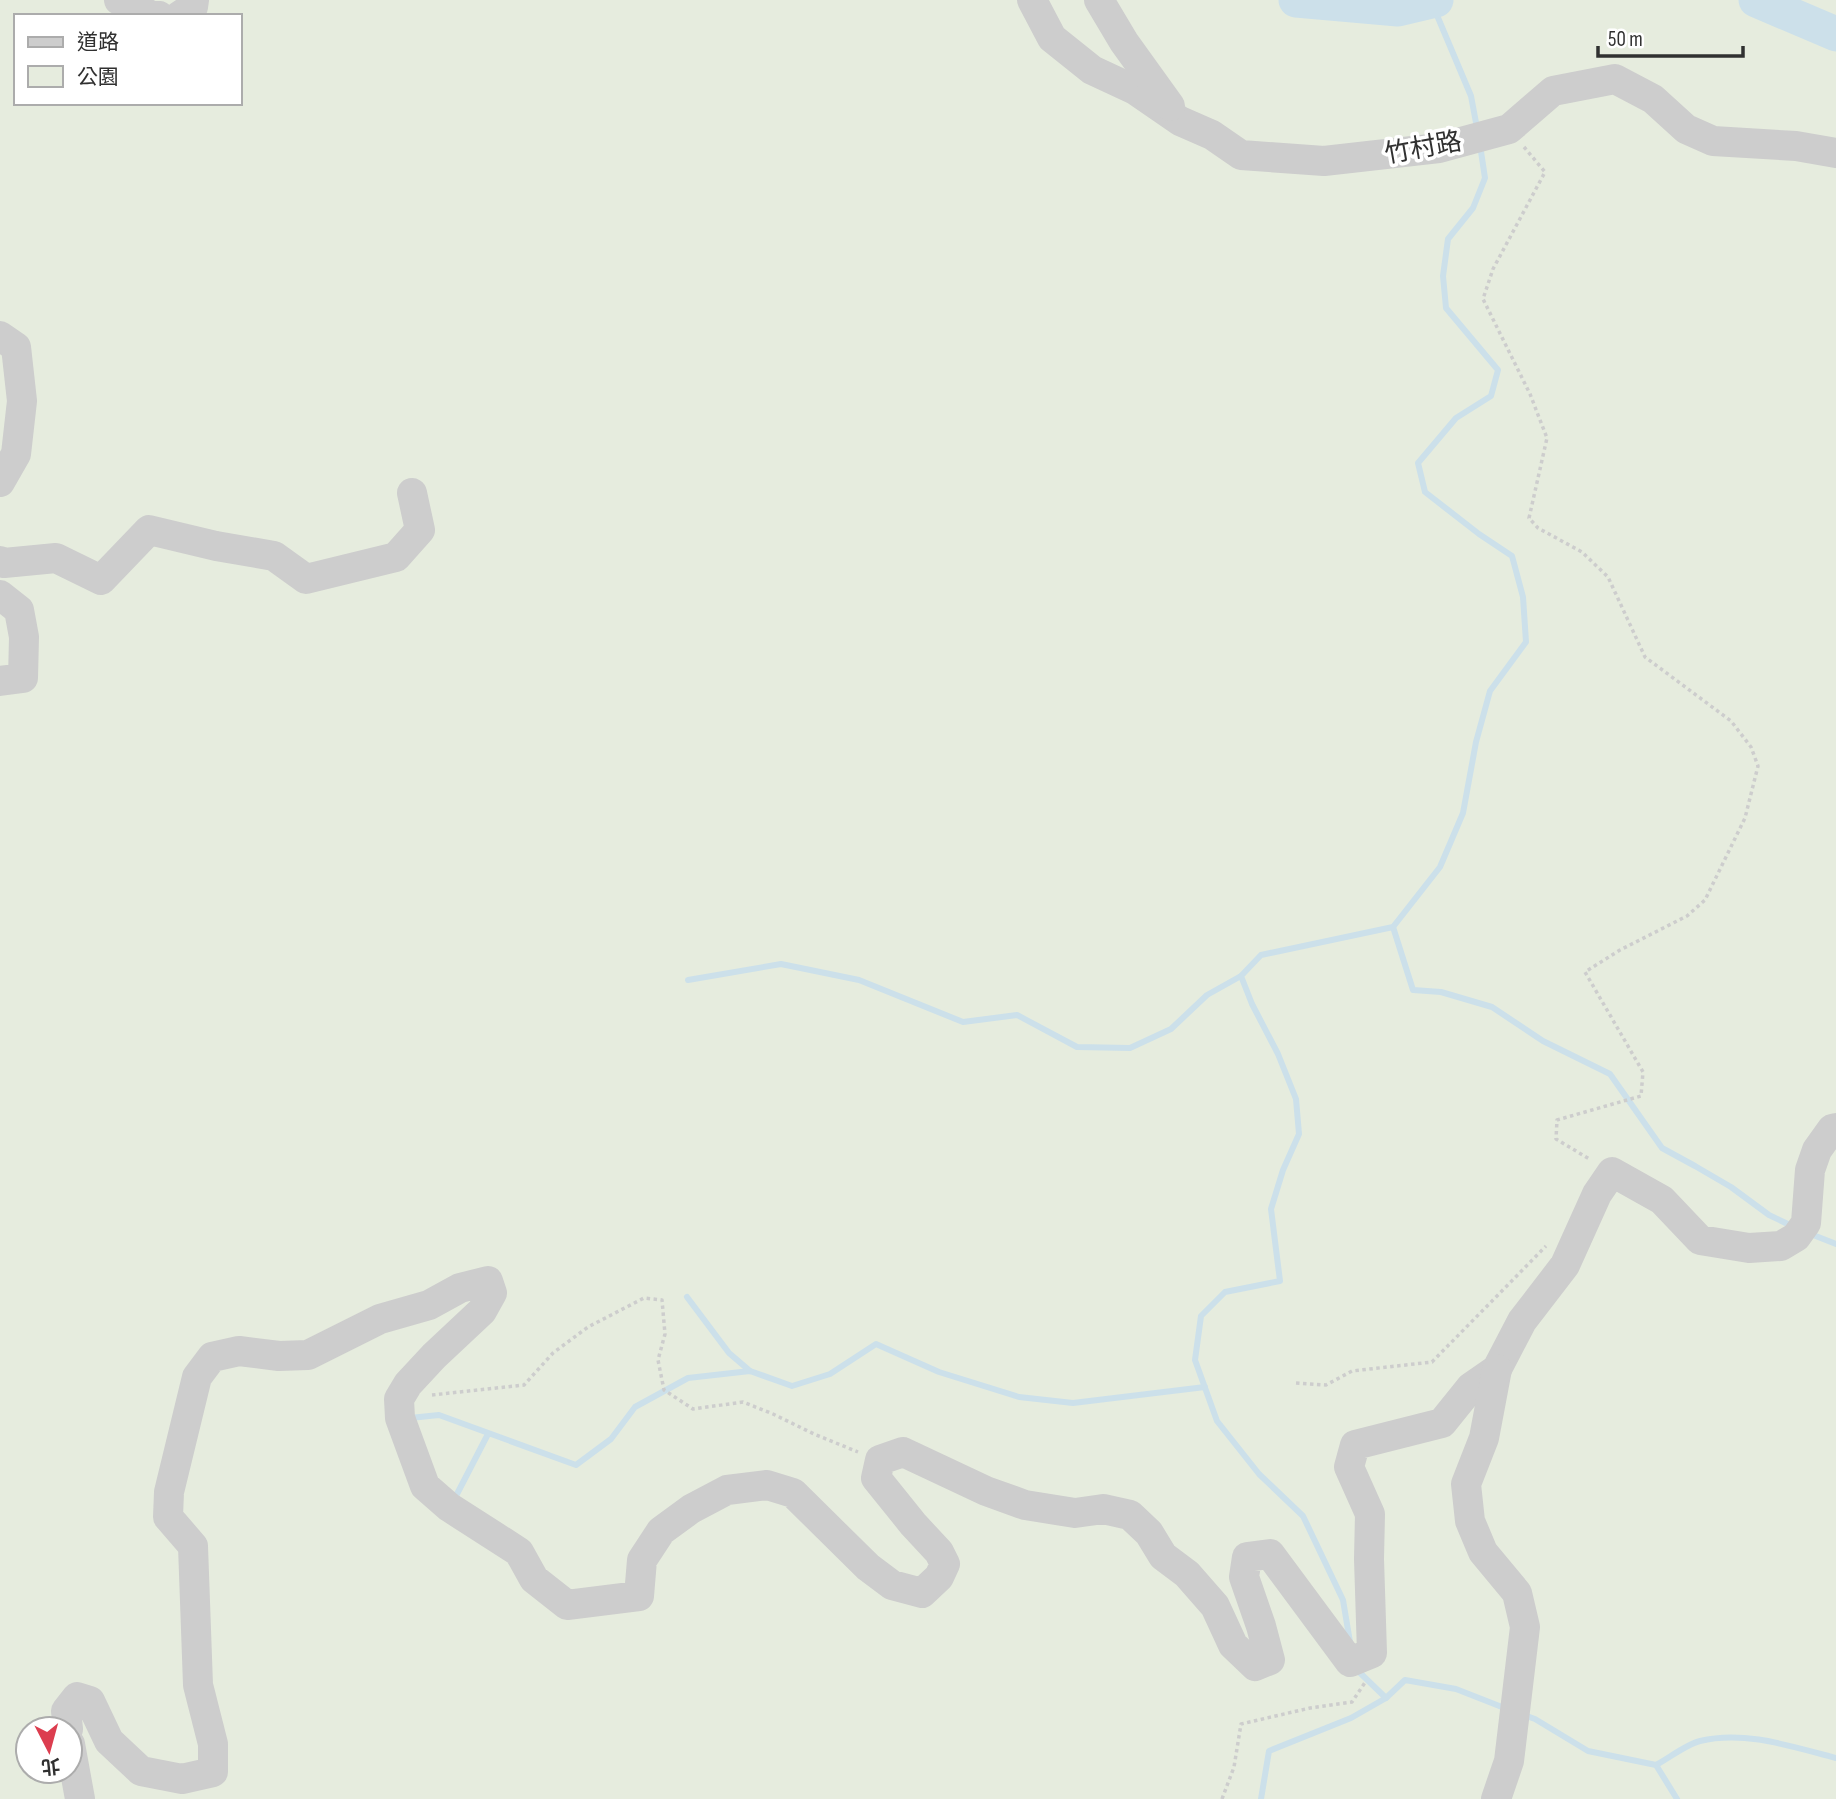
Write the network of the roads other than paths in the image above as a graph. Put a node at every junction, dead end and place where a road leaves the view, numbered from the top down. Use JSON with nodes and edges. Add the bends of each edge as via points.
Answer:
{"nodes":[{"id":1,"x":119,"y":0,"type":"edge"},
{"id":2,"x":194,"y":0,"type":"edge"},
{"id":3,"x":1032,"y":0,"type":"edge"},
{"id":4,"x":1099,"y":0,"type":"edge"},
{"id":5,"x":148,"y":14,"type":"edge"},
{"id":6,"x":181,"y":14,"type":"edge"},
{"id":7,"x":1180,"y":121,"type":"junction"},
{"id":8,"x":1836,"y":153,"type":"edge"},
{"id":9,"x":0,"y":336,"type":"edge"},
{"id":10,"x":0,"y":482,"type":"edge"},
{"id":11,"x":412,"y":494,"type":"dead end"},
{"id":12,"x":1,"y":564,"type":"edge"},
{"id":13,"x":0,"y":595,"type":"edge"},
{"id":14,"x":0,"y":681,"type":"edge"},
{"id":15,"x":1836,"y":1128,"type":"edge"},
{"id":16,"x":1497,"y":1368,"type":"junction"},
{"id":17,"x":66,"y":1715,"type":"edge"},
{"id":18,"x":1496,"y":1799,"type":"edge"}],
"edges":[{"from":1,"to":5,"type":"street"},
{"from":2,"to":6,"type":"street"},
{"from":3,"to":7,"type":"street","name":"竹村路","via":[[1052,38],[1092,70],[1135,90]]},
{"from":4,"to":7,"type":"street"},
{"from":7,"to":8,"type":"street","name":"竹村路","via":[[1241,155],[1324,161],[1438,148],[1509,129],[1553,91],[1615,79],[1653,99],[1686,130],[1713,141]]},
{"from":9,"to":10,"type":"street","via":[[16,348],[22,401],[16,454]]},
{"from":11,"to":12,"type":"street","via":[[420,530],[396,557],[306,579],[274,556],[149,530],[101,580],[56,558]]},
{"from":13,"to":14,"type":"street","via":[[19,610],[24,637],[23,678]]},
{"from":15,"to":16,"type":"street","via":[[1817,1150],[1810,1170],[1806,1223],[1796,1237],[1781,1246],[1749,1248],[1700,1240],[1662,1200],[1612,1172],[1565,1265],[1522,1321]]},
{"from":16,"to":17,"type":"street","via":[[1471,1387],[1443,1423],[1355,1445],[1349,1467],[1370,1514],[1372,1653],[1350,1662],[1270,1554],[1247,1557],[1244,1577],[1270,1660],[1255,1666],[1233,1645],[1215,1606],[1187,1574],[1163,1556],[1149,1532],[1130,1515],[1025,1505],[903,1452],[880,1460],[876,1478],[945,1564],[922,1593],[892,1584],[868,1567],[793,1493],[767,1485],[727,1490],[661,1531],[642,1560],[639,1596],[568,1605],[534,1579],[519,1552],[425,1486],[400,1418],[399,1399],[408,1384],[482,1311],[492,1293],[488,1280],[380,1319],[308,1355],[239,1352],[212,1357],[197,1377],[169,1492],[168,1517],[194,1546],[198,1685],[212,1744],[213,1772],[182,1779],[141,1771],[109,1741],[90,1701],[77,1698]]},
{"from":16,"to":18,"type":"street","via":[[1484,1438],[1466,1484],[1470,1521],[1483,1552],[1517,1593],[1525,1627],[1509,1761]]}]}
